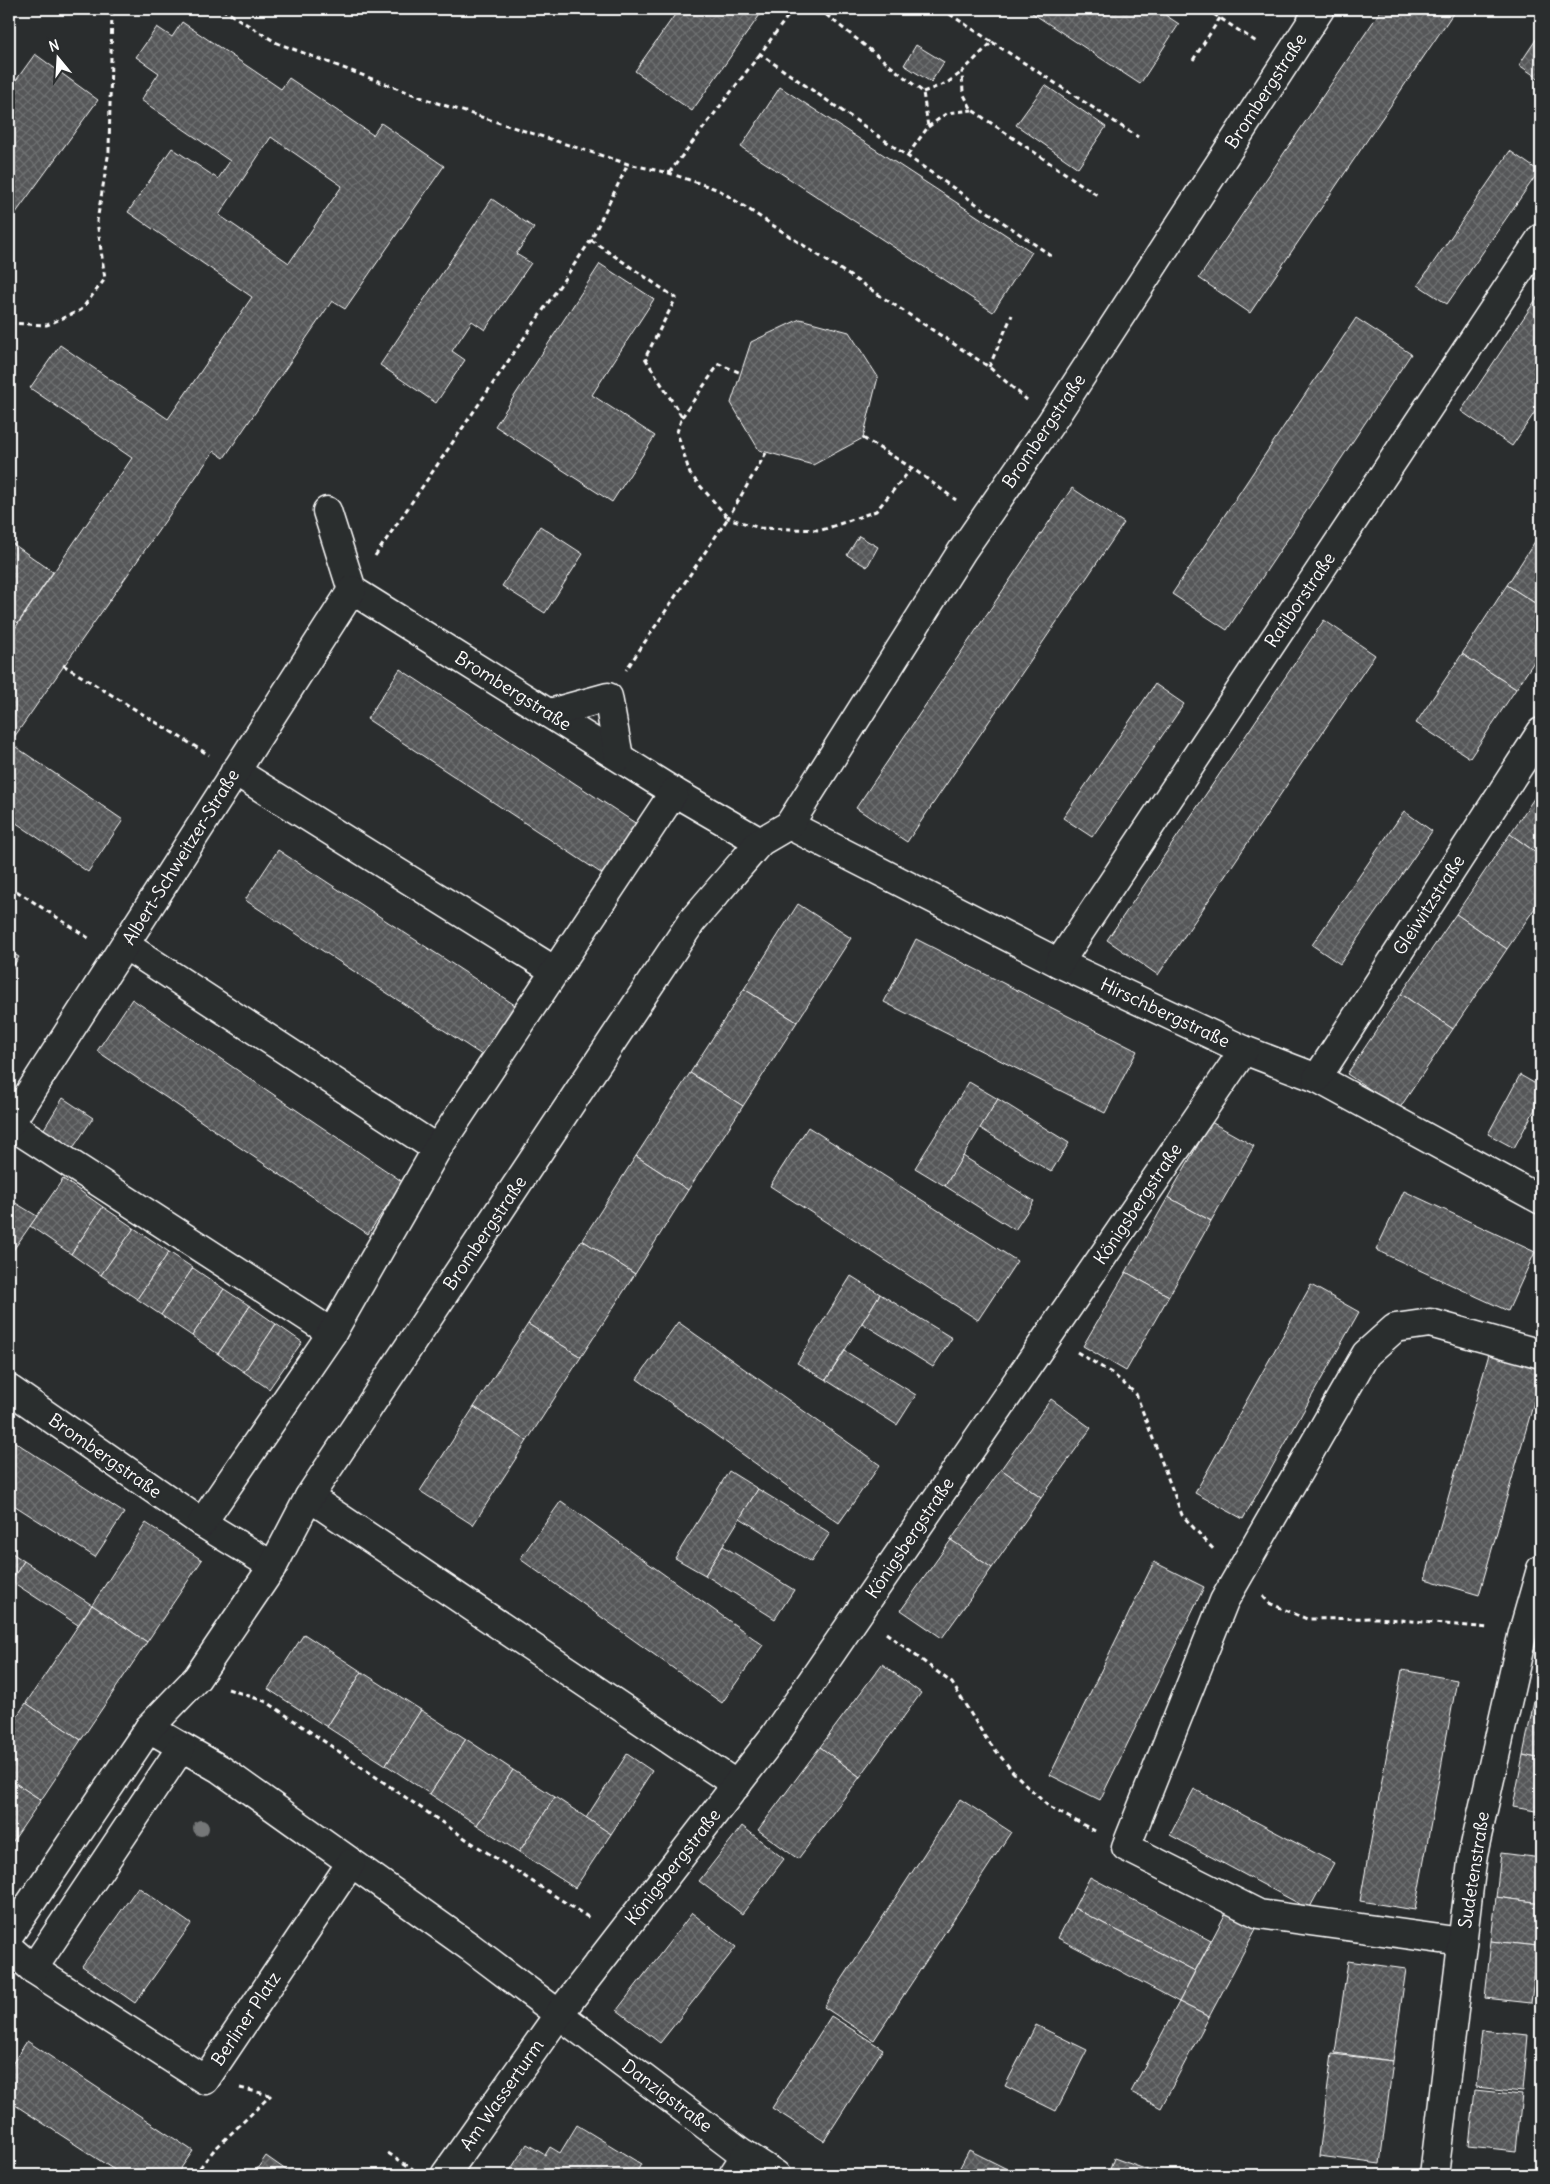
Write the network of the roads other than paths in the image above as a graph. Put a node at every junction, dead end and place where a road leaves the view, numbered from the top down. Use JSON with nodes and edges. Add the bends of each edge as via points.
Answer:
{"nodes":[{"id":1,"x":1320,"y":9,"type":"edge"},
{"id":2,"x":1541,"y":238,"type":"edge"},
{"id":3,"x":327,"y":511,"type":"dead end"},
{"id":4,"x":352,"y":590,"type":"junction"},
{"id":5,"x":550,"y":713,"type":"junction"},
{"id":6,"x":1541,"y":732,"type":"edge"},
{"id":7,"x":619,"y":757,"type":"junction"},
{"id":8,"x":235,"y":771,"type":"junction"},
{"id":9,"x":674,"y":792,"type":"junction"},
{"id":10,"x":789,"y":825,"type":"junction"},
{"id":11,"x":760,"y":842,"type":"junction"},
{"id":12,"x":121,"y":951,"type":"junction"},
{"id":13,"x":1059,"y":963,"type":"junction"},
{"id":14,"x":555,"y":971,"type":"junction"},
{"id":15,"x":1244,"y":1050,"type":"junction"},
{"id":16,"x":1317,"y":1078,"type":"junction"},
{"id":17,"x":9,"y":1124,"type":"edge"},
{"id":18,"x":437,"y":1149,"type":"junction"},
{"id":19,"x":1541,"y":1200,"type":"edge"},
{"id":20,"x":332,"y":1332,"type":"junction"},
{"id":21,"x":1541,"y":1354,"type":"edge"},
{"id":22,"x":9,"y":1389,"type":"edge"},
{"id":23,"x":309,"y":1497,"type":"junction"},
{"id":24,"x":202,"y":1523,"type":"junction"},
{"id":25,"x":273,"y":1566,"type":"junction"},
{"id":26,"x":1541,"y":1569,"type":"edge"},
{"id":27,"x":149,"y":1728,"type":"junction"},
{"id":28,"x":181,"y":1748,"type":"junction"},
{"id":29,"x":737,"y":1784,"type":"junction"},
{"id":30,"x":351,"y":1863,"type":"junction"},
{"id":31,"x":1462,"y":1942,"type":"junction"},
{"id":32,"x":16,"y":1957,"type":"edge"},
{"id":33,"x":559,"y":2014,"type":"junction"},
{"id":34,"x":739,"y":2165,"type":"edge"},
{"id":35,"x":445,"y":2175,"type":"edge"},
{"id":36,"x":776,"y":2175,"type":"edge"},
{"id":37,"x":1434,"y":2175,"type":"edge"}],
"edges":[{"from":1,"to":10,"type":"street","name":"Brombergstraße","via":[[1052,421],[984,519]]},
{"from":2,"to":13,"type":"street","name":"Ratiborstraße"},
{"from":3,"to":4,"type":"street"},
{"from":4,"to":5,"type":"street","name":"Brombergstraße"},
{"from":4,"to":8,"type":"street","name":"Albert-Schweitzer-Straße"},
{"from":5,"to":7,"type":"street","name":"Brombergstraße"},
{"from":5,"to":7,"type":"street","via":[[608,697]]},
{"from":6,"to":16,"type":"street","name":"Gleiwitzstraße"},
{"from":7,"to":9,"type":"street","name":"Brombergstraße"},
{"from":8,"to":12,"type":"street","name":"Albert-Schweitzer-Straße"},
{"from":8,"to":14,"type":"street"},
{"from":9,"to":11,"type":"street","name":"Brombergstraße"},
{"from":9,"to":14,"type":"street"},
{"from":10,"to":11,"type":"street","name":"Brombergstraße"},
{"from":10,"to":13,"type":"street","name":"Hirschbergstraße"},
{"from":11,"to":23,"type":"street","name":"Brombergstraße","via":[[692,921]]},
{"from":12,"to":17,"type":"street","name":"Albert-Schweitzer-Straße"},
{"from":12,"to":18,"type":"street"},
{"from":13,"to":15,"type":"street","name":"Hirschbergstraße"},
{"from":14,"to":18,"type":"street"},
{"from":15,"to":16,"type":"street","name":"Hirschbergstraße"},
{"from":15,"to":29,"type":"street","name":"Königsbergstraße","via":[[776,1735]]},
{"from":16,"to":19,"type":"street","name":"Hirschbergstraße"},
{"from":17,"to":20,"type":"street"},
{"from":18,"to":20,"type":"street"},
{"from":20,"to":24,"type":"street"},
{"from":21,"to":31,"type":"street","via":[[1430,1323],[1396,1328],[1366,1354],[1224,1601],[1126,1847],[1259,1914]]},
{"from":22,"to":24,"type":"street","name":"Brombergstraße"},
{"from":23,"to":25,"type":"street","name":"Brombergstraße"},
{"from":23,"to":29,"type":"street"},
{"from":24,"to":25,"type":"street","name":"Brombergstraße"},
{"from":25,"to":27,"type":"street","via":[[196,1678]]},
{"from":26,"to":31,"type":"street","name":"Sudetenstraße","via":[[1523,1632],[1473,1854]]},
{"from":27,"to":28,"type":"street"},
{"from":27,"to":32,"type":"street"},
{"from":28,"to":30,"type":"street","via":[[220,1769]]},
{"from":28,"to":32,"type":"street"},
{"from":29,"to":33,"type":"street","name":"Königsbergstraße"},
{"from":30,"to":32,"type":"street","name":"Berliner Platz","via":[[205,2080]]},
{"from":30,"to":33,"type":"street"},
{"from":31,"to":37,"type":"street","name":"Sudetenstraße"},
{"from":33,"to":34,"type":"street","name":"Danzigstraße"},
{"from":33,"to":35,"type":"street","name":"Am Wasserturm"},
{"from":34,"to":36,"type":"street","name":"Danzigstraße"}]}
